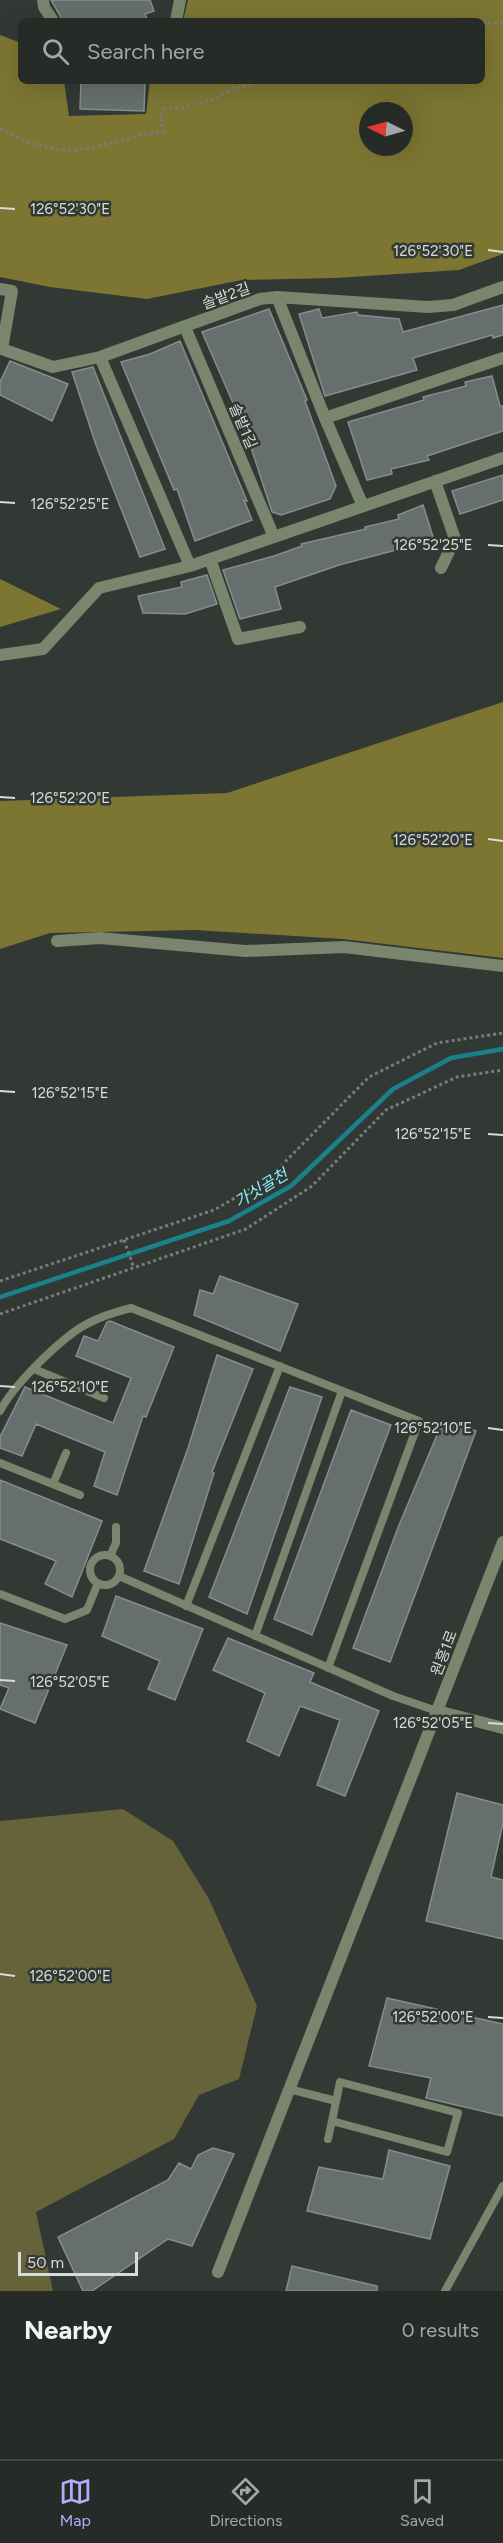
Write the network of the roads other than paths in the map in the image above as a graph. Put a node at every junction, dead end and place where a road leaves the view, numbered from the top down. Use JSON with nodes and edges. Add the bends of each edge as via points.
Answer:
{"nodes":[{"id":1,"x":43,"y":0,"type":"edge"},
{"id":2,"x":180,"y":0,"type":"edge"},
{"id":3,"x":51,"y":18,"type":"edge"},
{"id":4,"x":177,"y":18,"type":"edge"},
{"id":5,"x":503,"y":287,"type":"edge"},
{"id":6,"x":0,"y":289,"type":"edge"},
{"id":7,"x":277,"y":297,"type":"junction"},
{"id":8,"x":185,"y":327,"type":"junction"},
{"id":9,"x":100,"y":357,"type":"junction"},
{"id":10,"x":503,"y":358,"type":"edge"},
{"id":11,"x":325,"y":418,"type":"junction"},
{"id":12,"x":503,"y":458,"type":"edge"},
{"id":13,"x":435,"y":481,"type":"junction"},
{"id":14,"x":363,"y":506,"type":"junction"},
{"id":15,"x":274,"y":537,"type":"junction"},
{"id":16,"x":210,"y":559,"type":"junction"},
{"id":17,"x":190,"y":566,"type":"junction"},
{"id":18,"x":441,"y":568,"type":"dead end"},
{"id":19,"x":300,"y":627,"type":"dead end"},
{"id":20,"x":0,"y":655,"type":"edge"},
{"id":21,"x":57,"y":941,"type":"dead end"},
{"id":22,"x":503,"y":966,"type":"edge"},
{"id":23,"x":280,"y":1366,"type":"junction"},
{"id":24,"x":34,"y":1369,"type":"junction"},
{"id":25,"x":342,"y":1390,"type":"junction"},
{"id":26,"x":104,"y":1398,"type":"dead end"},
{"id":27,"x":0,"y":1411,"type":"edge"},
{"id":28,"x":66,"y":1453,"type":"dead end"},
{"id":29,"x":0,"y":1463,"type":"edge"},
{"id":30,"x":52,"y":1484,"type":"junction"},
{"id":31,"x":80,"y":1495,"type":"dead end"},
{"id":32,"x":117,"y":1527,"type":"dead end"},
{"id":33,"x":503,"y":1542,"type":"edge"},
{"id":34,"x":110,"y":1556,"type":"junction"},
{"id":35,"x":118,"y":1576,"type":"junction"},
{"id":36,"x":98,"y":1583,"type":"junction"},
{"id":37,"x":0,"y":1594,"type":"edge"},
{"id":38,"x":186,"y":1606,"type":"junction"},
{"id":39,"x":255,"y":1636,"type":"junction"},
{"id":40,"x":328,"y":1668,"type":"junction"},
{"id":41,"x":437,"y":1711,"type":"junction"},
{"id":42,"x":503,"y":1728,"type":"edge"},
{"id":43,"x":289,"y":2089,"type":"junction"},
{"id":44,"x":336,"y":2101,"type":"junction"},
{"id":45,"x":332,"y":2121,"type":"junction"},
{"id":46,"x":328,"y":2139,"type":"dead end"},
{"id":47,"x":503,"y":2186,"type":"edge"},
{"id":48,"x":218,"y":2272,"type":"dead end"},
{"id":49,"x":445,"y":2291,"type":"edge"}],
"edges":[{"from":1,"to":3,"type":"street"},
{"from":2,"to":4,"type":"street"},
{"from":5,"to":7,"type":"street","name":"솔밭2길","via":[[453,304],[428,307]]},
{"from":6,"to":9,"type":"street","name":"솔밭2길","via":[[12,291],[2,349],[53,367]]},
{"from":7,"to":8,"type":"street","name":"솔밭2길","via":[[261,299]]},
{"from":7,"to":11,"type":"street"},
{"from":8,"to":9,"type":"street","name":"솔밭2길"},
{"from":8,"to":15,"type":"street","name":"솔밭1길"},
{"from":9,"to":17,"type":"street"},
{"from":10,"to":11,"type":"street"},
{"from":11,"to":14,"type":"street"},
{"from":12,"to":13,"type":"street"},
{"from":13,"to":14,"type":"street"},
{"from":13,"to":18,"type":"street","via":[[455,539]]},
{"from":14,"to":15,"type":"street"},
{"from":15,"to":16,"type":"street"},
{"from":16,"to":17,"type":"street"},
{"from":16,"to":19,"type":"street","via":[[238,639]]},
{"from":17,"to":20,"type":"street","via":[[99,588],[43,650]]},
{"from":21,"to":22,"type":"street","via":[[100,938],[245,951],[344,947]]},
{"from":23,"to":24,"type":"lane","via":[[131,1308],[108,1314],[74,1332]]},
{"from":23,"to":25,"type":"lane"},
{"from":23,"to":38,"type":"lane"},
{"from":24,"to":26,"type":"lane"},
{"from":24,"to":27,"type":"lane"},
{"from":25,"to":39,"type":"lane"},
{"from":25,"to":40,"type":"lane","via":[[419,1420]]},
{"from":28,"to":30,"type":"lane"},
{"from":29,"to":30,"type":"lane"},
{"from":30,"to":31,"type":"lane"},
{"from":32,"to":34,"type":"lane"},
{"from":33,"to":41,"type":"street","name":"원흥1로"},
{"from":34,"to":35,"type":"lane","via":[[117,1562]]},
{"from":34,"to":36,"type":"lane","via":[[96,1559],[91,1567]]},
{"from":35,"to":36,"type":"lane","via":[[108,1585]]},
{"from":35,"to":38,"type":"lane"},
{"from":36,"to":37,"type":"lane","via":[[87,1610],[65,1619]]},
{"from":38,"to":39,"type":"lane"},
{"from":39,"to":40,"type":"lane"},
{"from":40,"to":41,"type":"lane"},
{"from":41,"to":42,"type":"street"},
{"from":41,"to":43,"type":"street","name":"원흥1로"},
{"from":43,"to":44,"type":"lane"},
{"from":43,"to":48,"type":"street","name":"원흥1로"},
{"from":44,"to":45,"type":"lane"},
{"from":44,"to":45,"type":"lane","via":[[340,2082],[458,2113],[447,2152]]},
{"from":45,"to":46,"type":"lane"},
{"from":47,"to":49,"type":"lane"}]}
